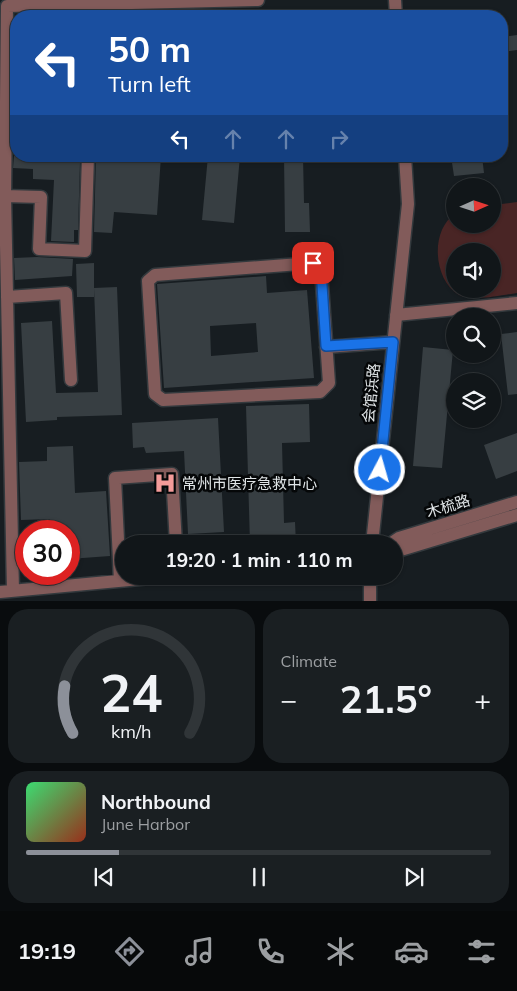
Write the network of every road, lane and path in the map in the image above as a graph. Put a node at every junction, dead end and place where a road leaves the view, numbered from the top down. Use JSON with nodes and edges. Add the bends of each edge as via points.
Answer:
{"nodes":[{"id":1,"x":258,"y":0,"type":"edge"},
{"id":2,"x":29,"y":3,"type":"edge"},
{"id":3,"x":4,"y":6,"type":"edge"},
{"id":4,"x":100,"y":10,"type":"edge"},
{"id":5,"x":88,"y":162,"type":"edge"},
{"id":6,"x":405,"y":162,"type":"edge"},
{"id":7,"x":5,"y":196,"type":"junction"},
{"id":8,"x":7,"y":297,"type":"junction"},
{"id":9,"x":517,"y":303,"type":"edge"},
{"id":10,"x":396,"y":315,"type":"junction"},
{"id":11,"x":393,"y":342,"type":"junction"},
{"id":12,"x":326,"y":346,"type":"junction"},
{"id":13,"x":72,"y":380,"type":"dead end"},
{"id":14,"x":517,"y":502,"type":"edge"},
{"id":15,"x":517,"y":515,"type":"edge"},
{"id":16,"x":119,"y":535,"type":"edge"},
{"id":17,"x":175,"y":535,"type":"edge"},
{"id":18,"x":373,"y":535,"type":"edge"},
{"id":19,"x":403,"y":537,"type":"edge"},
{"id":20,"x":403,"y":549,"type":"edge"},
{"id":21,"x":115,"y":581,"type":"edge"},
{"id":22,"x":370,"y":585,"type":"edge"},
{"id":23,"x":43,"y":588,"type":"joint"},
{"id":24,"x":6,"y":592,"type":"edge"},
{"id":25,"x":370,"y":601,"type":"edge"}],
"edges":[{"from":1,"to":4,"type":"street"},
{"from":2,"to":3,"type":"street"},
{"from":2,"to":4,"type":"street"},
{"from":3,"to":7,"type":"street"},
{"from":5,"to":7,"type":"street","via":[[85,251],[38,249],[41,197]]},
{"from":6,"to":10,"type":"street","name":"会馆浜路","via":[[408,204]]},
{"from":7,"to":8,"type":"street"},
{"from":8,"to":13,"type":"street","via":[[66,293]]},
{"from":8,"to":24,"type":"street"},
{"from":9,"to":10,"type":"street"},
{"from":10,"to":11,"type":"street","name":"会馆浜路"},
{"from":11,"to":12,"type":"street"},
{"from":11,"to":18,"type":"street","name":"会馆浜路"},
{"from":12,"to":12,"type":"street","via":[[328,383],[320,392],[164,400],[155,394],[148,281],[155,275],[313,263],[321,270]]},
{"from":14,"to":19,"type":"street","name":"木梳路"},
{"from":15,"to":20,"type":"street","name":"木梳路"},
{"from":16,"to":17,"type":"street","via":[[114,478],[172,474]]},
{"from":21,"to":23,"type":"street"},
{"from":22,"to":25,"type":"street"},
{"from":23,"to":24,"type":"street"}]}
